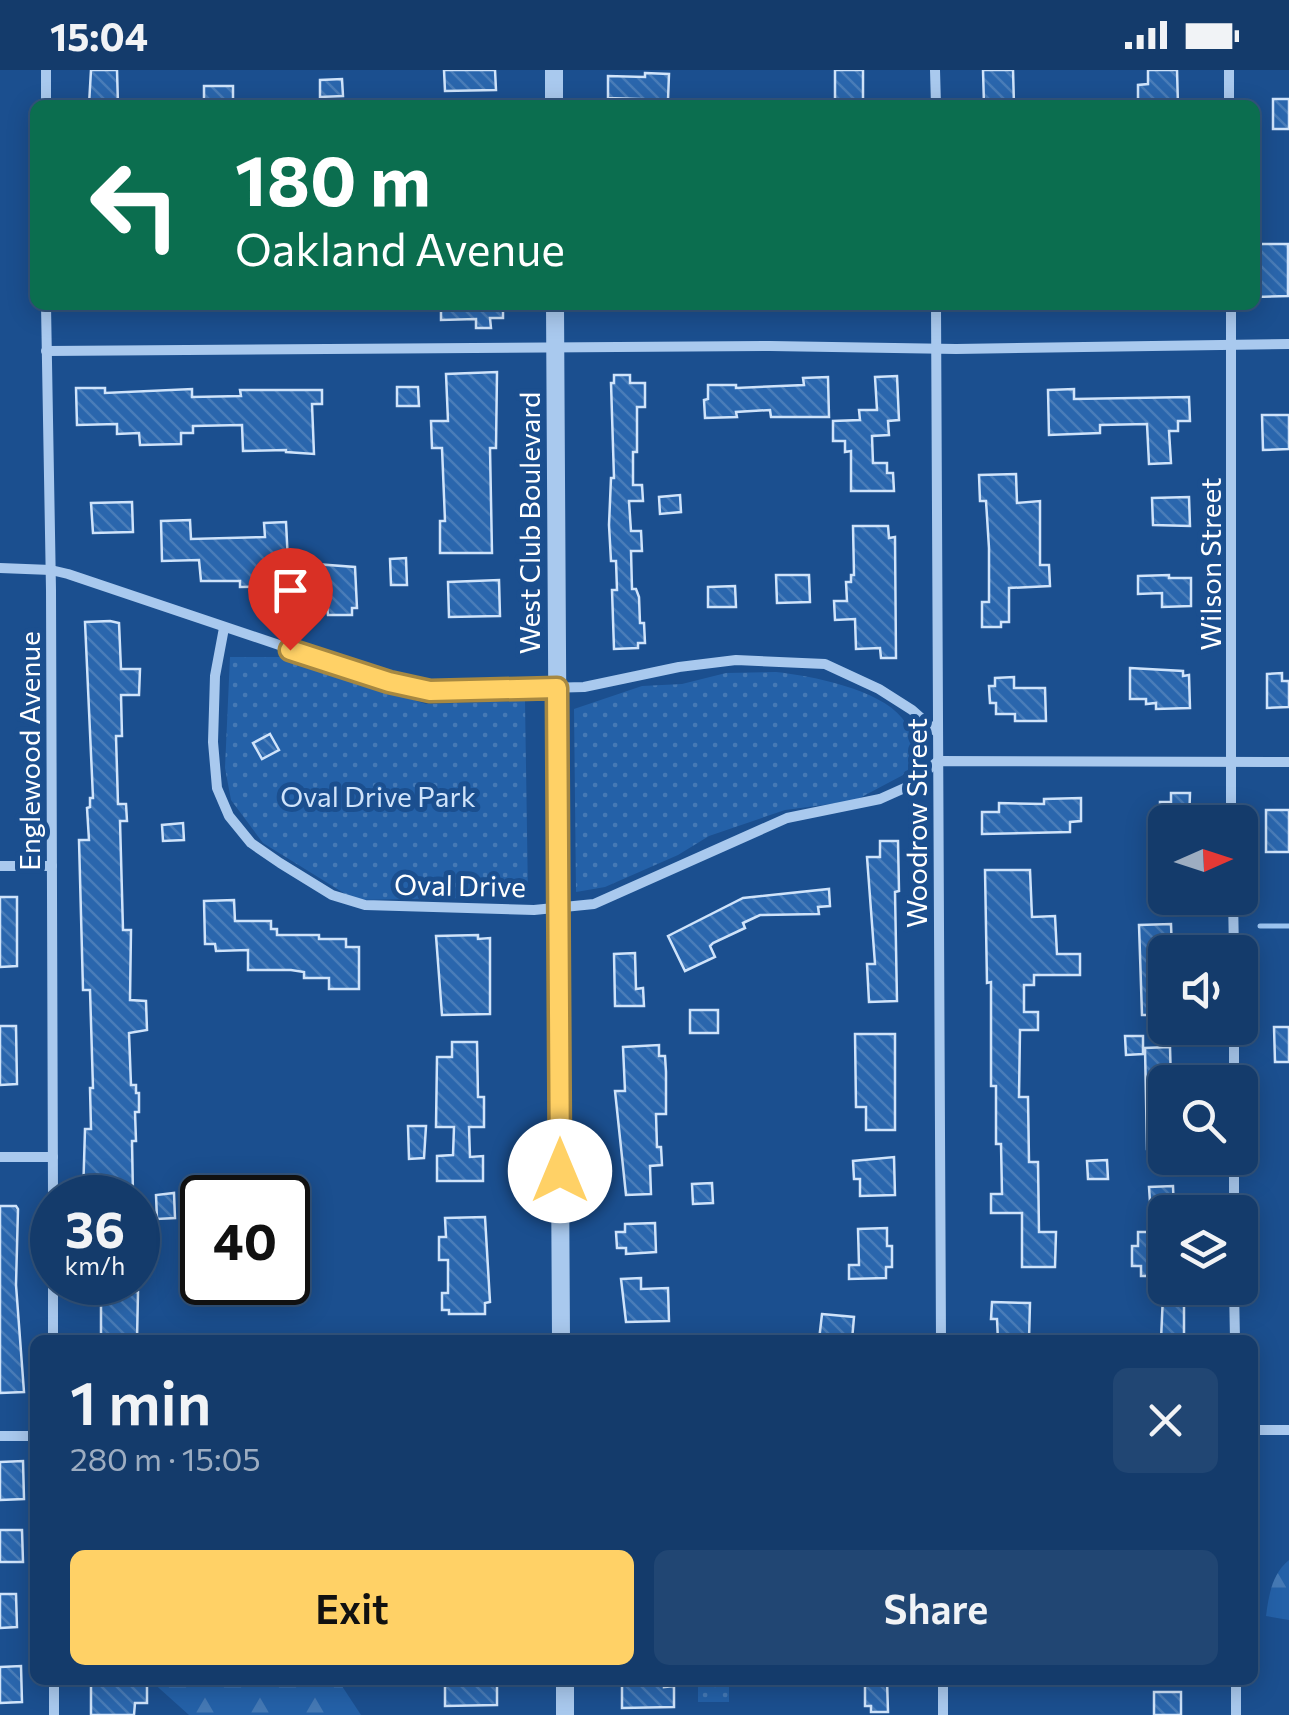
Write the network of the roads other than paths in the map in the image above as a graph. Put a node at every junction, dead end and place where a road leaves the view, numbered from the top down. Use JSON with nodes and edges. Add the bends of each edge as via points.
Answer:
{"nodes":[{"id":1,"x":46,"y":70,"type":"edge"},
{"id":2,"x":554,"y":70,"type":"edge"},
{"id":3,"x":936,"y":70,"type":"edge"},
{"id":4,"x":1229,"y":70,"type":"edge"},
{"id":5,"x":46,"y":100,"type":"edge"},
{"id":6,"x":554,"y":100,"type":"edge"},
{"id":7,"x":936,"y":100,"type":"edge"},
{"id":8,"x":1230,"y":100,"type":"edge"},
{"id":9,"x":46,"y":310,"type":"edge"},
{"id":10,"x":555,"y":310,"type":"edge"},
{"id":11,"x":936,"y":310,"type":"edge"},
{"id":12,"x":1231,"y":310,"type":"edge"},
{"id":13,"x":1232,"y":344,"type":"junction"},
{"id":14,"x":1289,"y":344,"type":"edge"},
{"id":15,"x":555,"y":347,"type":"junction"},
{"id":16,"x":936,"y":349,"type":"junction"},
{"id":17,"x":46,"y":351,"type":"junction"},
{"id":18,"x":0,"y":568,"type":"edge"},
{"id":19,"x":51,"y":570,"type":"junction"},
{"id":20,"x":224,"y":628,"type":"junction"},
{"id":21,"x":557,"y":688,"type":"junction"},
{"id":22,"x":938,"y":733,"type":"junction"},
{"id":23,"x":938,"y":761,"type":"junction"},
{"id":24,"x":1230,"y":762,"type":"junction"},
{"id":25,"x":1289,"y":762,"type":"edge"},
{"id":26,"x":1231,"y":805,"type":"edge"},
{"id":27,"x":0,"y":866,"type":"edge"},
{"id":28,"x":52,"y":866,"type":"junction"},
{"id":29,"x":558,"y":908,"type":"junction"},
{"id":30,"x":53,"y":1157,"type":"junction"},
{"id":31,"x":0,"y":1158,"type":"edge"},
{"id":32,"x":53,"y":1175,"type":"edge"},
{"id":33,"x":53,"y":1305,"type":"edge"},
{"id":34,"x":1234,"y":1305,"type":"edge"},
{"id":35,"x":54,"y":1335,"type":"edge"},
{"id":36,"x":561,"y":1335,"type":"edge"},
{"id":37,"x":941,"y":1335,"type":"edge"},
{"id":38,"x":1234,"y":1335,"type":"edge"},
{"id":39,"x":1258,"y":1430,"type":"edge"},
{"id":40,"x":1289,"y":1430,"type":"edge"},
{"id":41,"x":0,"y":1436,"type":"edge"},
{"id":42,"x":30,"y":1436,"type":"edge"},
{"id":43,"x":54,"y":1685,"type":"edge"},
{"id":44,"x":565,"y":1685,"type":"edge"},
{"id":45,"x":943,"y":1685,"type":"edge"},
{"id":46,"x":1236,"y":1685,"type":"edge"},
{"id":47,"x":54,"y":1715,"type":"edge"},
{"id":48,"x":565,"y":1715,"type":"edge"},
{"id":49,"x":944,"y":1715,"type":"edge"},
{"id":50,"x":1236,"y":1715,"type":"edge"}],
"edges":[{"from":1,"to":5,"type":"street"},
{"from":2,"to":6,"type":"street"},
{"from":3,"to":7,"type":"street"},
{"from":4,"to":8,"type":"street"},
{"from":9,"to":17,"type":"street","name":"Englewood Avenue"},
{"from":10,"to":15,"type":"street","name":"West Club Boulevard"},
{"from":11,"to":16,"type":"street","name":"Woodrow Street"},
{"from":12,"to":13,"type":"street","name":"Wilson Street"},
{"from":13,"to":14,"type":"street"},
{"from":13,"to":16,"type":"street"},
{"from":13,"to":24,"type":"street","name":"Wilson Street"},
{"from":15,"to":16,"type":"street"},
{"from":15,"to":17,"type":"street"},
{"from":15,"to":21,"type":"street","name":"West Club Boulevard"},
{"from":16,"to":22,"type":"street","name":"Woodrow Street"},
{"from":17,"to":19,"type":"street","name":"Englewood Avenue"},
{"from":18,"to":19,"type":"street"},
{"from":19,"to":20,"type":"street"},
{"from":19,"to":28,"type":"street","name":"Englewood Avenue"},
{"from":20,"to":21,"type":"street","via":[[430,691]]},
{"from":20,"to":29,"type":"street","name":"Oval Drive","via":[[215,676],[218,788],[251,843],[332,895],[366,905]]},
{"from":21,"to":22,"type":"street","via":[[736,660],[824,664],[879,689]]},
{"from":21,"to":29,"type":"street","name":"West Club Boulevard"},
{"from":22,"to":23,"type":"street","name":"Woodrow Street"},
{"from":23,"to":24,"type":"street"},
{"from":23,"to":29,"type":"street","name":"Oval Drive","via":[[909,786],[880,799],[787,818],[594,904]]},
{"from":23,"to":37,"type":"street","name":"Woodrow Street"},
{"from":24,"to":25,"type":"street"},
{"from":24,"to":26,"type":"street","name":"Wilson Street"},
{"from":27,"to":28,"type":"street"},
{"from":28,"to":30,"type":"street","name":"Englewood Avenue"},
{"from":29,"to":36,"type":"street","name":"West Club Boulevard"},
{"from":30,"to":31,"type":"street"},
{"from":30,"to":32,"type":"street","name":"Englewood Avenue"},
{"from":33,"to":35,"type":"street"},
{"from":34,"to":38,"type":"street"},
{"from":39,"to":40,"type":"street"},
{"from":41,"to":42,"type":"street"},
{"from":43,"to":47,"type":"street"},
{"from":44,"to":48,"type":"street"},
{"from":45,"to":49,"type":"street"},
{"from":46,"to":50,"type":"street"}]}
